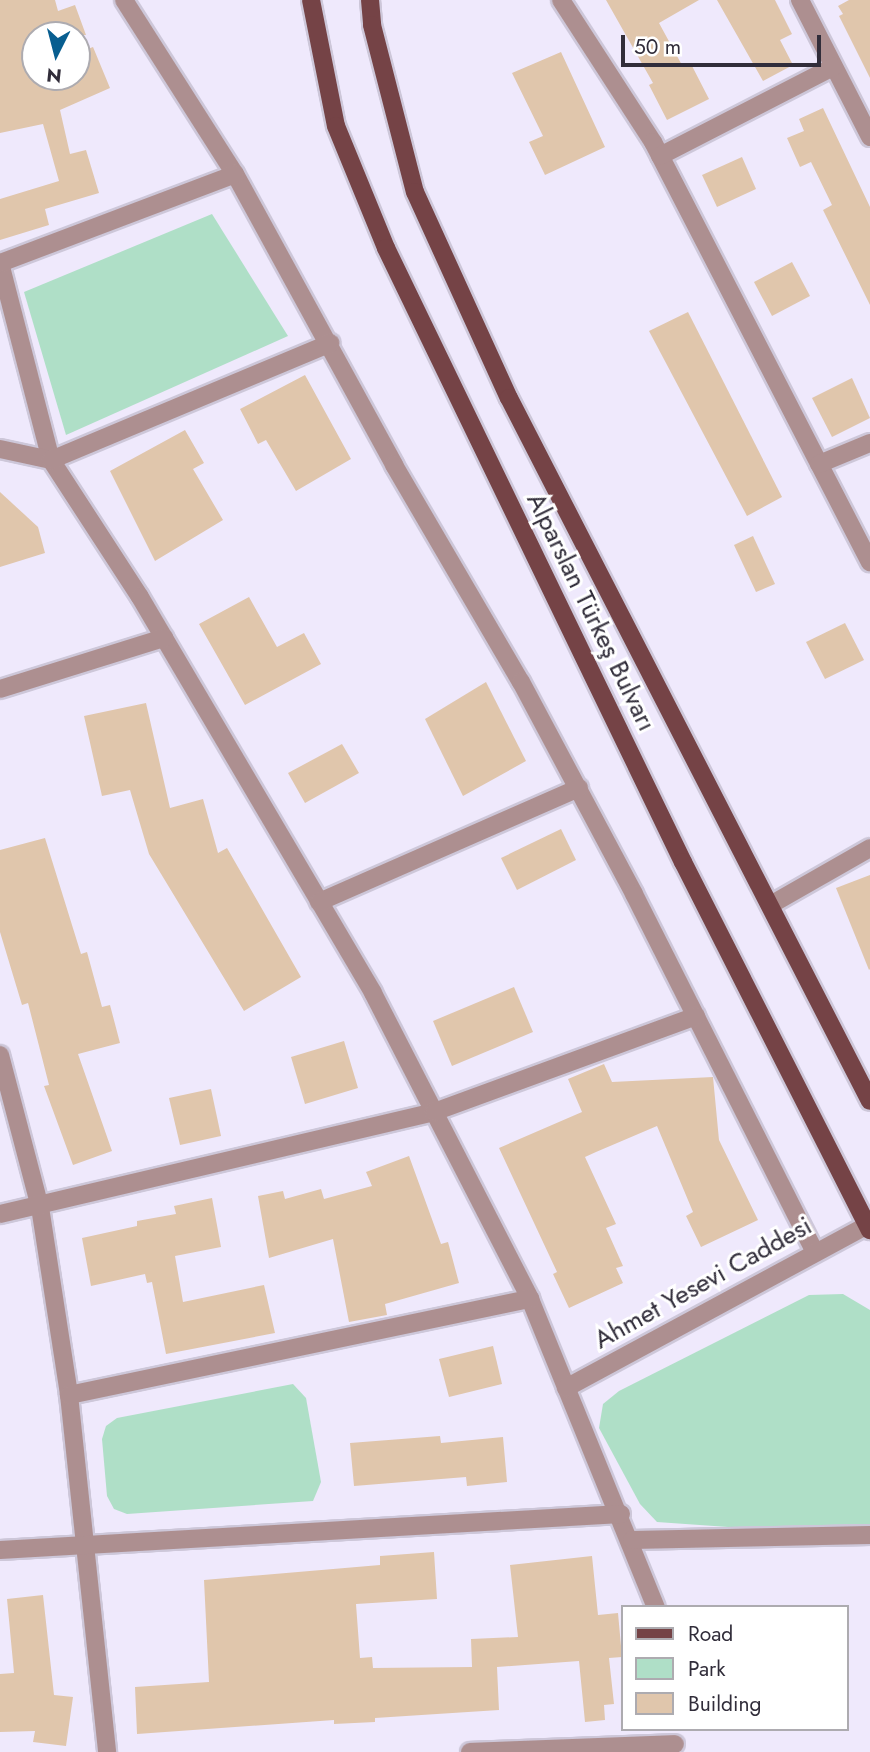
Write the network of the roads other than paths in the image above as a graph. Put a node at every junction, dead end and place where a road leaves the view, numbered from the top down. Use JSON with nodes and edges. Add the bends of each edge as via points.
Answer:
{"nodes":[{"id":1,"x":124,"y":0,"type":"edge"},
{"id":2,"x":312,"y":0,"type":"edge"},
{"id":3,"x":370,"y":0,"type":"edge"},
{"id":4,"x":561,"y":0,"type":"edge"},
{"id":5,"x":800,"y":0,"type":"edge"},
{"id":6,"x":833,"y":67,"type":"junction"},
{"id":7,"x":870,"y":137,"type":"edge"},
{"id":8,"x":660,"y":156,"type":"junction"},
{"id":9,"x":235,"y":174,"type":"junction"},
{"id":10,"x":0,"y":263,"type":"edge"},
{"id":11,"x":331,"y":343,"type":"junction"},
{"id":12,"x":870,"y":443,"type":"edge"},
{"id":13,"x":0,"y":449,"type":"edge"},
{"id":14,"x":51,"y":460,"type":"junction"},
{"id":15,"x":820,"y":464,"type":"junction"},
{"id":16,"x":870,"y":562,"type":"edge"},
{"id":17,"x":164,"y":638,"type":"junction"},
{"id":18,"x":0,"y":689,"type":"edge"},
{"id":19,"x":579,"y":788,"type":"junction"},
{"id":20,"x":870,"y":848,"type":"edge"},
{"id":21,"x":319,"y":902,"type":"junction"},
{"id":22,"x":772,"y":904,"type":"junction"},
{"id":23,"x":696,"y":1016,"type":"junction"},
{"id":24,"x":0,"y":1055,"type":"edge"},
{"id":25,"x":870,"y":1101,"type":"edge"},
{"id":26,"x":434,"y":1112,"type":"junction"},
{"id":27,"x":40,"y":1207,"type":"junction"},
{"id":28,"x":0,"y":1214,"type":"edge"},
{"id":29,"x":869,"y":1228,"type":"edge"},
{"id":30,"x":814,"y":1251,"type":"junction"},
{"id":31,"x":530,"y":1299,"type":"junction"},
{"id":32,"x":566,"y":1388,"type":"junction"},
{"id":33,"x":69,"y":1395,"type":"junction"},
{"id":34,"x":621,"y":1514,"type":"junction"},
{"id":35,"x":870,"y":1535,"type":"edge"},
{"id":36,"x":632,"y":1540,"type":"junction"},
{"id":37,"x":82,"y":1545,"type":"junction"},
{"id":38,"x":0,"y":1550,"type":"edge"},
{"id":39,"x":655,"y":1605,"type":"edge"},
{"id":40,"x":675,"y":1742,"type":"edge"},
{"id":41,"x":107,"y":1752,"type":"edge"},
{"id":42,"x":470,"y":1752,"type":"edge"}],
"edges":[{"from":1,"to":9,"type":"street"},
{"from":2,"to":29,"type":"main road","name":"Alparslan Türkeş Bulvarı","via":[[336,126],[386,248],[684,862]]},
{"from":3,"to":22,"type":"main road","name":"Alparslan Türkeş Bulvarı","via":[[372,25],[415,192],[509,398]]},
{"from":4,"to":8,"type":"street"},
{"from":5,"to":6,"type":"street"},
{"from":6,"to":7,"type":"street"},
{"from":6,"to":8,"type":"street"},
{"from":8,"to":15,"type":"street"},
{"from":9,"to":10,"type":"street"},
{"from":9,"to":11,"type":"street"},
{"from":10,"to":14,"type":"street"},
{"from":11,"to":14,"type":"street"},
{"from":11,"to":19,"type":"street","via":[[394,465]]},
{"from":12,"to":15,"type":"street"},
{"from":13,"to":14,"type":"street"},
{"from":14,"to":17,"type":"street"},
{"from":15,"to":16,"type":"street"},
{"from":17,"to":18,"type":"street"},
{"from":17,"to":21,"type":"street"},
{"from":19,"to":21,"type":"street"},
{"from":19,"to":23,"type":"street"},
{"from":20,"to":22,"type":"street"},
{"from":21,"to":26,"type":"street","via":[[373,993]]},
{"from":22,"to":25,"type":"main road","name":"Alparslan Türkeş Bulvarı"},
{"from":23,"to":26,"type":"street"},
{"from":23,"to":30,"type":"street"},
{"from":24,"to":27,"type":"street"},
{"from":26,"to":27,"type":"street"},
{"from":26,"to":31,"type":"street"},
{"from":27,"to":28,"type":"street"},
{"from":27,"to":33,"type":"street"},
{"from":29,"to":30,"type":"street","name":"Ahmet Yesevi Caddesi"},
{"from":30,"to":32,"type":"street","name":"Ahmet Yesevi Caddesi"},
{"from":31,"to":32,"type":"street"},
{"from":31,"to":33,"type":"street"},
{"from":32,"to":34,"type":"street"},
{"from":33,"to":37,"type":"street"},
{"from":34,"to":36,"type":"street"},
{"from":34,"to":37,"type":"street"},
{"from":35,"to":36,"type":"street"},
{"from":36,"to":39,"type":"street"},
{"from":37,"to":38,"type":"street"},
{"from":37,"to":41,"type":"street"},
{"from":40,"to":42,"type":"street"}]}
